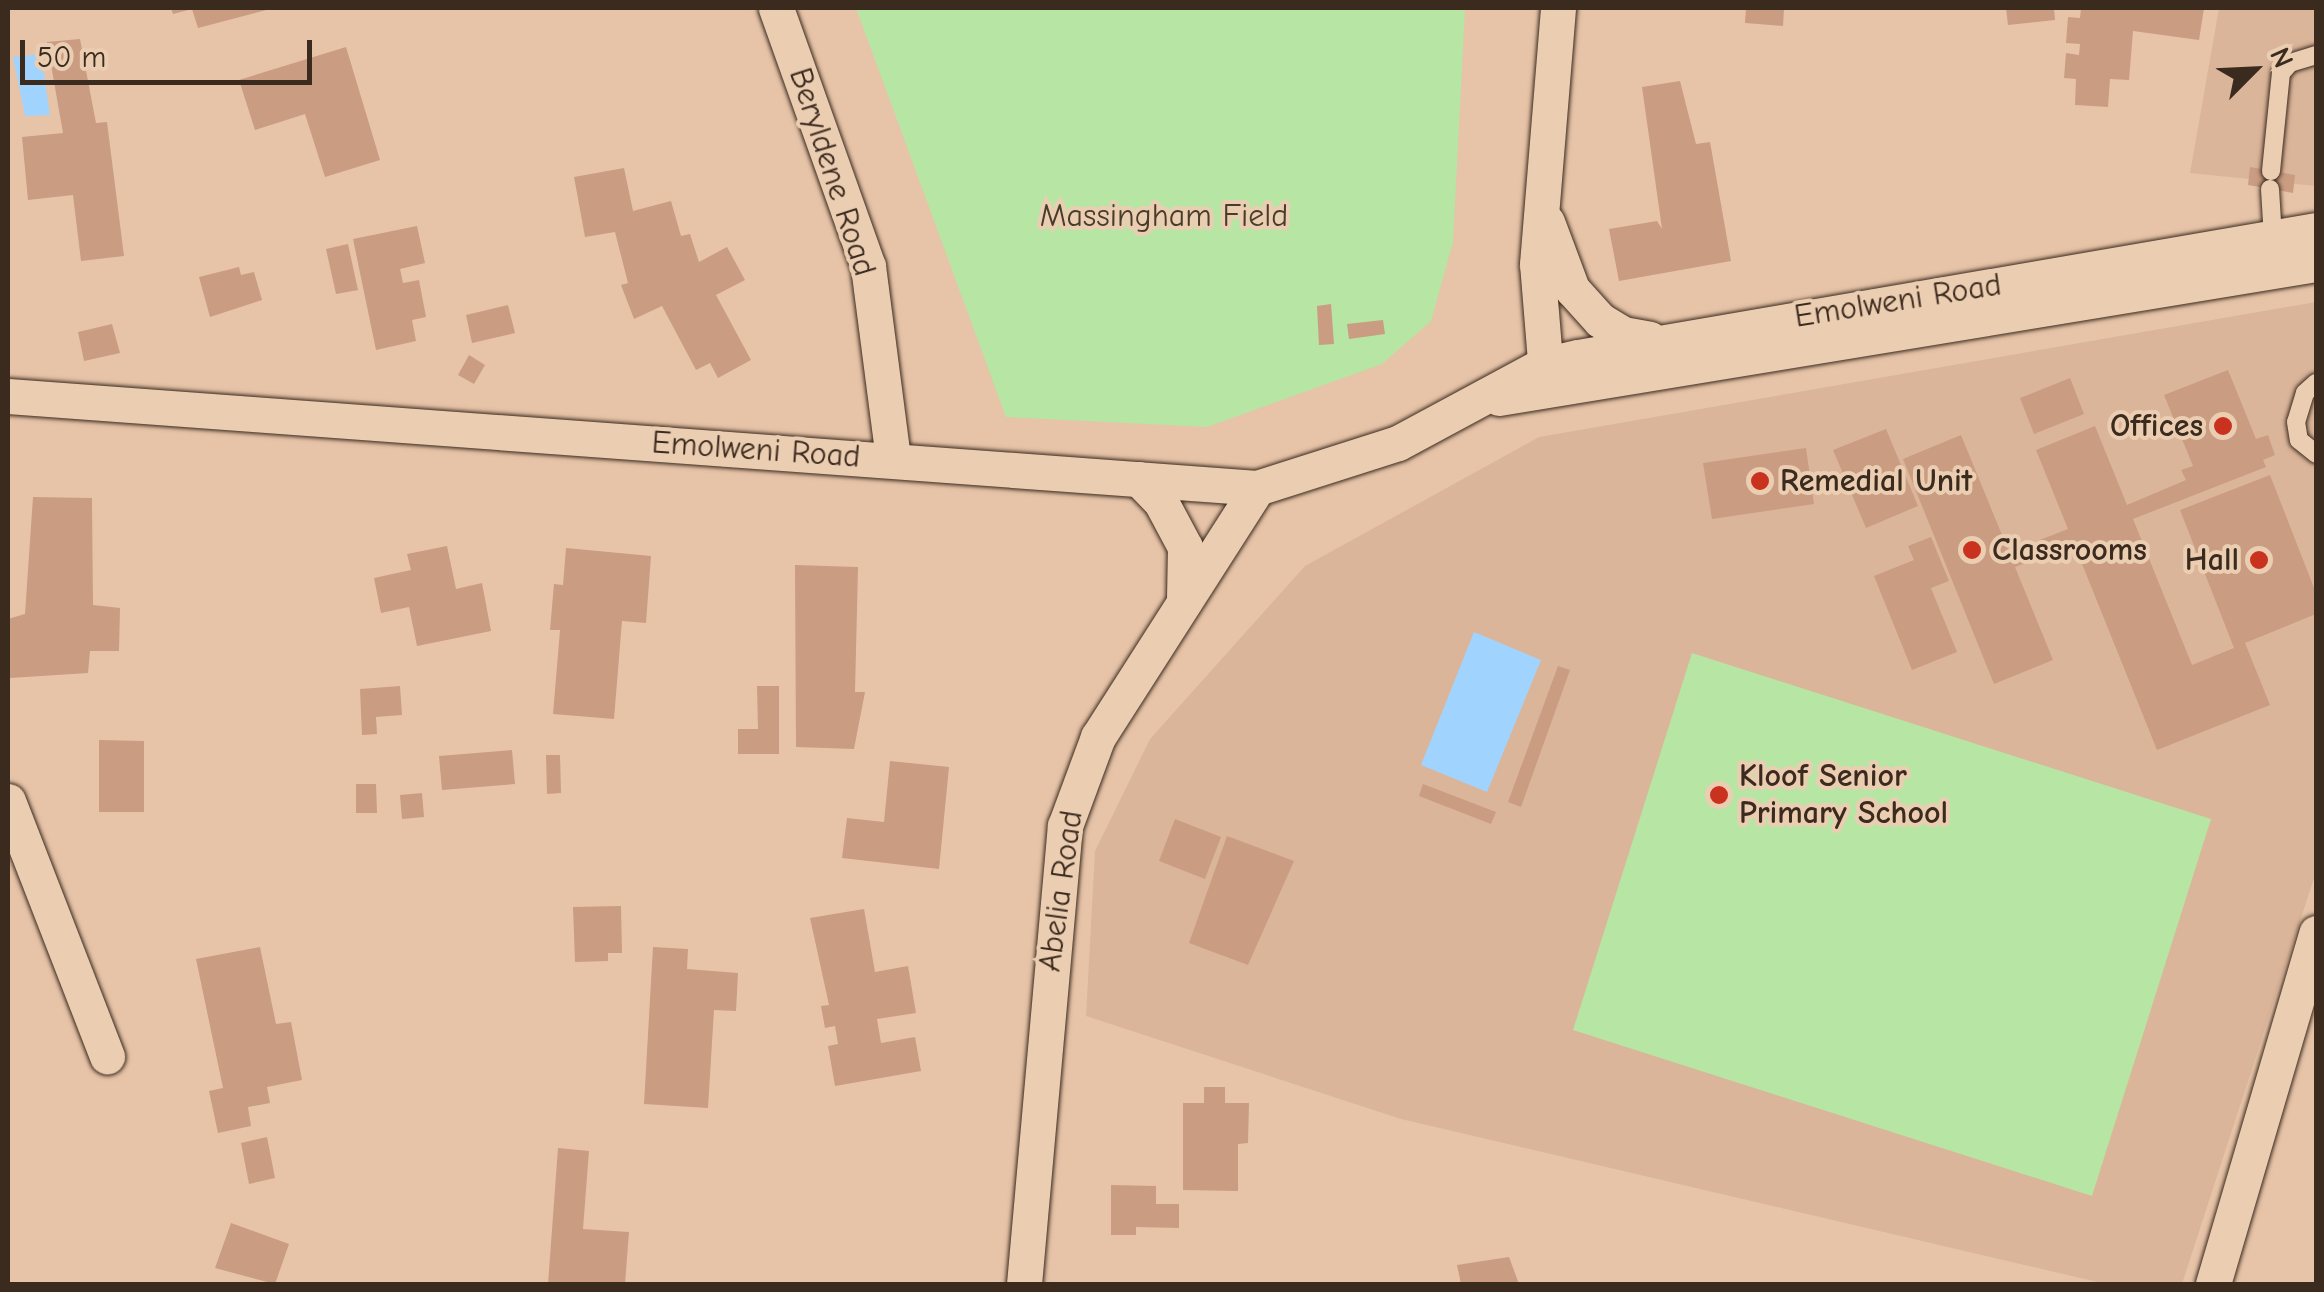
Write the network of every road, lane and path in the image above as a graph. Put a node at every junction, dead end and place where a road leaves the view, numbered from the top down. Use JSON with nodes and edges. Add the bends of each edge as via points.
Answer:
{"nodes":[{"id":1,"x":776,"y":8,"type":"edge"},
{"id":2,"x":1558,"y":8,"type":"edge"},
{"id":3,"x":2316,"y":55,"type":"edge"},
{"id":4,"x":1544,"y":211,"type":"junction"},
{"id":5,"x":2316,"y":230,"type":"edge"},
{"id":6,"x":2273,"y":238,"type":"junction"},
{"id":7,"x":2316,"y":264,"type":"edge"},
{"id":8,"x":1658,"y":340,"type":"junction"},
{"id":9,"x":1546,"y":378,"type":"junction"},
{"id":10,"x":2316,"y":382,"type":"edge"},
{"id":11,"x":8,"y":396,"type":"edge"},
{"id":12,"x":2316,"y":454,"type":"edge"},
{"id":13,"x":894,"y":458,"type":"junction"},
{"id":14,"x":1139,"y":479,"type":"junction"},
{"id":15,"x":1257,"y":488,"type":"junction"},
{"id":16,"x":1184,"y":598,"type":"junction"},
{"id":17,"x":8,"y":800,"type":"edge"},
{"id":18,"x":2316,"y":932,"type":"edge"},
{"id":19,"x":106,"y":1056,"type":"dead end"},
{"id":20,"x":1024,"y":1284,"type":"edge"},
{"id":21,"x":2213,"y":1284,"type":"edge"}],
"edges":[{"from":1,"to":13,"type":"street","name":"Beryldene Road","via":[[868,266]]},
{"from":2,"to":4,"type":"street"},
{"from":3,"to":6,"type":"lane","via":[[2281,73],[2270,180]]},
{"from":4,"to":8,"type":"street","via":[[1556,255],[1581,299],[1623,334]]},
{"from":4,"to":9,"type":"street","via":[[1536,264]]},
{"from":5,"to":6,"type":"street","name":"Emolweni Road"},
{"from":6,"to":8,"type":"street","name":"Emolweni Road"},
{"from":7,"to":9,"type":"street","name":"Emolweni Road"},
{"from":8,"to":9,"type":"street","name":"Emolweni Road"},
{"from":9,"to":15,"type":"street","name":"Emolweni Road","via":[[1398,443]]},
{"from":10,"to":12,"type":"lane","via":[[2296,422],[2300,440]]},
{"from":11,"to":13,"type":"street","name":"Emolweni Road"},
{"from":13,"to":14,"type":"street","name":"Emolweni Road"},
{"from":14,"to":15,"type":"street","name":"Emolweni Road"},
{"from":14,"to":16,"type":"street","via":[[1162,502],[1185,546]]},
{"from":15,"to":16,"type":"street","name":"Abelia Road"},
{"from":16,"to":20,"type":"street","name":"Abelia Road","via":[[1098,737],[1065,826]]},
{"from":17,"to":19,"type":"street"},
{"from":18,"to":21,"type":"street"}]}
